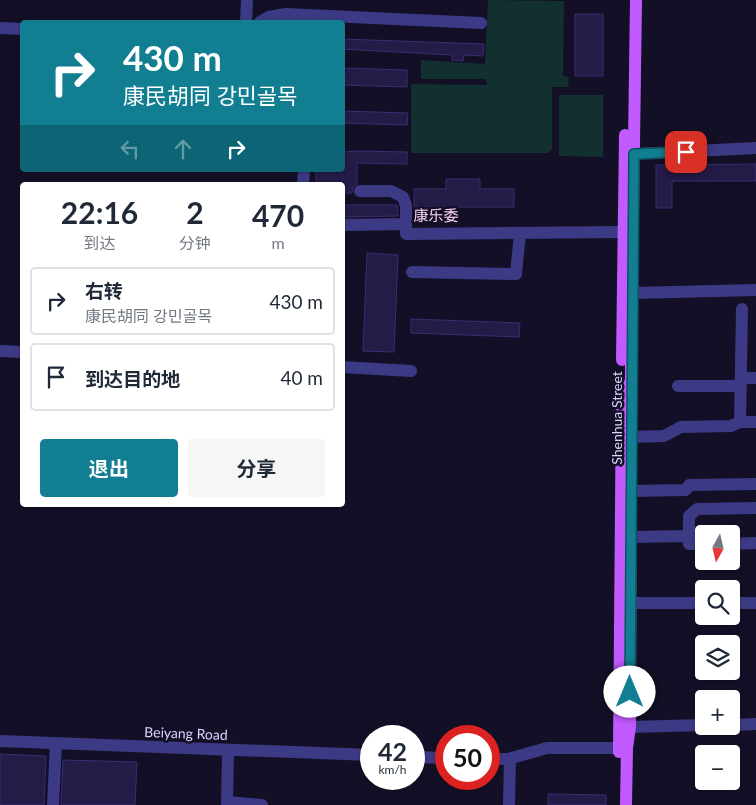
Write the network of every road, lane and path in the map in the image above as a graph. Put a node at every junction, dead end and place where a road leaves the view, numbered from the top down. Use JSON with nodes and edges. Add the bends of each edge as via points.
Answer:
{"nodes":[{"id":1,"x":247,"y":0,"type":"edge"},
{"id":2,"x":628,"y":0,"type":"edge"},
{"id":3,"x":636,"y":0,"type":"edge"},
{"id":4,"x":302,"y":19,"type":"edge"},
{"id":5,"x":246,"y":20,"type":"edge"},
{"id":6,"x":264,"y":20,"type":"edge"},
{"id":7,"x":481,"y":23,"type":"dead end"},
{"id":8,"x":0,"y":28,"type":"edge"},
{"id":9,"x":20,"y":29,"type":"edge"},
{"id":10,"x":756,"y":148,"type":"edge"},
{"id":11,"x":634,"y":154,"type":"junction"},
{"id":12,"x":360,"y":191,"type":"dead end"},
{"id":13,"x":345,"y":224,"type":"edge"},
{"id":14,"x":406,"y":224,"type":"junction"},
{"id":15,"x":623,"y":232,"type":"junction"},
{"id":16,"x":520,"y":233,"type":"junction"},
{"id":17,"x":412,"y":272,"type":"dead end"},
{"id":18,"x":756,"y":290,"type":"edge"},
{"id":19,"x":632,"y":293,"type":"junction"},
{"id":20,"x":742,"y":309,"type":"dead end"},
{"id":21,"x":0,"y":351,"type":"edge"},
{"id":22,"x":20,"y":352,"type":"edge"},
{"id":23,"x":345,"y":367,"type":"edge"},
{"id":24,"x":411,"y":371,"type":"dead end"},
{"id":25,"x":756,"y":378,"type":"edge"},
{"id":26,"x":741,"y":382,"type":"junction"},
{"id":27,"x":678,"y":386,"type":"dead end"},
{"id":28,"x":740,"y":422,"type":"junction"},
{"id":29,"x":756,"y":422,"type":"edge"},
{"id":30,"x":630,"y":437,"type":"junction"},
{"id":31,"x":756,"y":484,"type":"edge"},
{"id":32,"x":630,"y":490,"type":"junction"},
{"id":33,"x":756,"y":508,"type":"edge"},
{"id":34,"x":689,"y":536,"type":"junction"},
{"id":35,"x":630,"y":538,"type":"junction"},
{"id":36,"x":756,"y":543,"type":"edge"},
{"id":37,"x":695,"y":544,"type":"edge"},
{"id":38,"x":740,"y":544,"type":"edge"},
{"id":39,"x":630,"y":603,"type":"junction"},
{"id":40,"x":695,"y":603,"type":"edge"},
{"id":41,"x":740,"y":603,"type":"edge"},
{"id":42,"x":756,"y":603,"type":"edge"},
{"id":43,"x":756,"y":724,"type":"edge"},
{"id":44,"x":740,"y":725,"type":"edge"},
{"id":45,"x":695,"y":726,"type":"edge"},
{"id":46,"x":630,"y":728,"type":"junction"},
{"id":47,"x":0,"y":741,"type":"edge"},
{"id":48,"x":56,"y":743,"type":"junction"},
{"id":49,"x":623,"y":748,"type":"junction"},
{"id":50,"x":228,"y":750,"type":"junction"},
{"id":51,"x":360,"y":755,"type":"edge"},
{"id":52,"x":500,"y":759,"type":"edge"},
{"id":53,"x":510,"y":759,"type":"junction"},
{"id":54,"x":227,"y":804,"type":"edge"},
{"id":55,"x":53,"y":805,"type":"edge"},
{"id":56,"x":262,"y":805,"type":"edge"},
{"id":57,"x":509,"y":805,"type":"edge"},
{"id":58,"x":619,"y":805,"type":"edge"},
{"id":59,"x":626,"y":805,"type":"edge"}],
"edges":[{"from":1,"to":5,"type":"street"},
{"from":2,"to":15,"type":"main road","name":"Shenhua Street"},
{"from":3,"to":11,"type":"main road","name":"Shenhua Street"},
{"from":4,"to":6,"type":"street","via":[[286,14]]},
{"from":4,"to":7,"type":"street"},
{"from":8,"to":9,"type":"street"},
{"from":10,"to":11,"type":"street"},
{"from":11,"to":19,"type":"main road","name":"Shenhua Street"},
{"from":12,"to":14,"type":"street","via":[[399,194],[406,206]]},
{"from":13,"to":14,"type":"street"},
{"from":14,"to":16,"type":"street","via":[[406,234]]},
{"from":15,"to":16,"type":"street"},
{"from":15,"to":49,"type":"main road","name":"Shenhua Street"},
{"from":16,"to":17,"type":"street","via":[[516,274]]},
{"from":18,"to":19,"type":"street"},
{"from":19,"to":30,"type":"main road","name":"Shenhua Street"},
{"from":20,"to":26,"type":"street"},
{"from":21,"to":22,"type":"street"},
{"from":23,"to":24,"type":"street"},
{"from":25,"to":26,"type":"street"},
{"from":26,"to":27,"type":"street"},
{"from":26,"to":28,"type":"street"},
{"from":28,"to":29,"type":"street"},
{"from":28,"to":30,"type":"street","via":[[731,426],[682,427],[664,436]]},
{"from":30,"to":32,"type":"main road","name":"Shenhua Street"},
{"from":31,"to":32,"type":"street","via":[[689,485],[686,490]]},
{"from":32,"to":35,"type":"main road","name":"Shenhua Street"},
{"from":33,"to":34,"type":"street","via":[[697,509],[689,516]]},
{"from":34,"to":35,"type":"street"},
{"from":34,"to":37,"type":"street","via":[[689,544]]},
{"from":35,"to":39,"type":"main road","name":"Shenhua Street"},
{"from":36,"to":38,"type":"street"},
{"from":39,"to":40,"type":"street"},
{"from":39,"to":46,"type":"main road","name":"Shenhua Street"},
{"from":41,"to":42,"type":"street"},
{"from":43,"to":44,"type":"street"},
{"from":45,"to":46,"type":"street"},
{"from":46,"to":49,"type":"main road","name":"Shenhua Street"},
{"from":47,"to":48,"type":"street","name":"Beiyang Road"},
{"from":48,"to":50,"type":"street","name":"Beiyang Road"},
{"from":48,"to":55,"type":"street"},
{"from":49,"to":53,"type":"street","via":[[547,748]]},
{"from":49,"to":58,"type":"main road","name":"Shenhua Street"},
{"from":49,"to":59,"type":"main road","name":"Shenhua Street"},
{"from":50,"to":51,"type":"street","name":"Beiyang Road"},
{"from":50,"to":54,"type":"street"},
{"from":52,"to":53,"type":"street"},
{"from":53,"to":57,"type":"street"},
{"from":54,"to":56,"type":"street"}]}
